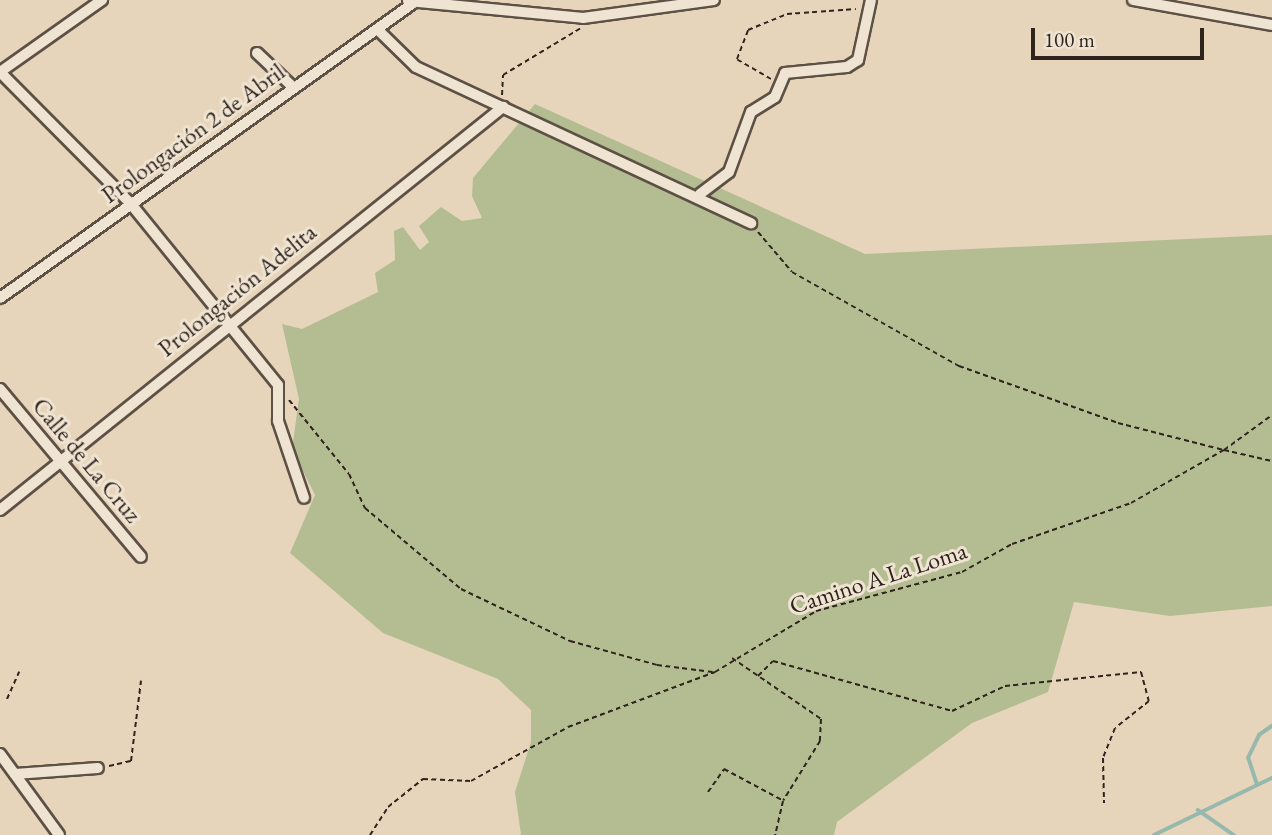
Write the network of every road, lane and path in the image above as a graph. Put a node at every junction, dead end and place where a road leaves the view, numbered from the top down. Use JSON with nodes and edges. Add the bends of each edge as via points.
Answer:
{"nodes":[{"id":1,"x":102,"y":0,"type":"edge"},
{"id":2,"x":714,"y":0,"type":"edge"},
{"id":3,"x":1133,"y":0,"type":"edge"},
{"id":4,"x":410,"y":2,"type":"edge"},
{"id":5,"x":869,"y":6,"type":"edge"},
{"id":6,"x":583,"y":18,"type":"junction"},
{"id":7,"x":1272,"y":25,"type":"edge"},
{"id":8,"x":377,"y":29,"type":"junction"},
{"id":9,"x":257,"y":53,"type":"dead end"},
{"id":10,"x":0,"y":72,"type":"edge"},
{"id":11,"x":778,"y":83,"type":"junction"},
{"id":12,"x":293,"y":87,"type":"junction"},
{"id":13,"x":503,"y":107,"type":"junction"},
{"id":14,"x":700,"y":194,"type":"junction"},
{"id":15,"x":131,"y":204,"type":"junction"},
{"id":16,"x":751,"y":223,"type":"joint"},
{"id":17,"x":0,"y":298,"type":"edge"},
{"id":18,"x":226,"y":326,"type":"junction"},
{"id":19,"x":278,"y":385,"type":"junction"},
{"id":20,"x":0,"y":390,"type":"edge"},
{"id":21,"x":1272,"y":415,"type":"edge"},
{"id":22,"x":1224,"y":450,"type":"junction"},
{"id":23,"x":60,"y":461,"type":"junction"},
{"id":24,"x":1272,"y":461,"type":"edge"},
{"id":25,"x":304,"y":498,"type":"dead end"},
{"id":26,"x":0,"y":510,"type":"edge"},
{"id":27,"x":142,"y":557,"type":"dead end"},
{"id":28,"x":732,"y":658,"type":"junction"},
{"id":29,"x":19,"y":672,"type":"dead end"},
{"id":30,"x":715,"y":672,"type":"junction"},
{"id":31,"x":758,"y":676,"type":"junction"},
{"id":32,"x":141,"y":681,"type":"dead end"},
{"id":33,"x":8,"y":699,"type":"dead end"},
{"id":34,"x":0,"y":754,"type":"edge"},
{"id":35,"x":98,"y":768,"type":"joint"},
{"id":36,"x":15,"y":774,"type":"junction"},
{"id":37,"x":708,"y":792,"type":"dead end"},
{"id":38,"x":783,"y":801,"type":"junction"},
{"id":39,"x":1104,"y":803,"type":"dead end"},
{"id":40,"x":59,"y":835,"type":"edge"},
{"id":41,"x":370,"y":835,"type":"edge"},
{"id":42,"x":775,"y":835,"type":"edge"}],
"edges":[{"from":1,"to":10,"type":"street"},
{"from":2,"to":6,"type":"street"},
{"from":3,"to":7,"type":"street"},
{"from":4,"to":6,"type":"street"},
{"from":4,"to":8,"type":"street","name":"Prolongación 2 de Abril"},
{"from":5,"to":11,"type":"street","via":[[864,50],[853,65],[792,70]]},
{"from":5,"to":11,"type":"path","via":[[813,10],[748,30],[737,59]]},
{"from":6,"to":13,"type":"path","via":[[581,30],[567,41],[503,75]]},
{"from":8,"to":12,"type":"street","name":"Prolongación 2 de Abril"},
{"from":8,"to":13,"type":"street","via":[[416,67]]},
{"from":9,"to":12,"type":"street"},
{"from":10,"to":15,"type":"street"},
{"from":11,"to":14,"type":"street","via":[[775,97],[748,117],[729,172]]},
{"from":12,"to":15,"type":"street","name":"Prolongación 2 de Abril"},
{"from":13,"to":14,"type":"street"},
{"from":13,"to":18,"type":"street","name":"Prolongación Adelita"},
{"from":14,"to":16,"type":"street"},
{"from":15,"to":17,"type":"street","name":"Prolongación 2 de Abril"},
{"from":15,"to":18,"type":"street"},
{"from":16,"to":22,"type":"path","via":[[792,272],[959,366],[1118,423]]},
{"from":18,"to":19,"type":"street"},
{"from":18,"to":23,"type":"street","name":"Prolongación Adelita"},
{"from":19,"to":25,"type":"street","via":[[278,421]]},
{"from":19,"to":30,"type":"path","via":[[349,474],[365,508],[461,589],[570,641],[657,665]]},
{"from":20,"to":23,"type":"street","name":"Calle de La Cruz"},
{"from":21,"to":22,"type":"path","name":"Camino A La Loma"},
{"from":22,"to":24,"type":"path"},
{"from":22,"to":28,"type":"path","name":"Camino A La Loma","via":[[1130,503],[1012,544],[962,572],[816,611]]},
{"from":23,"to":26,"type":"street","name":"Prolongación Adelita"},
{"from":23,"to":27,"type":"street","name":"Calle de La Cruz"},
{"from":28,"to":30,"type":"path","name":"Camino A La Loma"},
{"from":28,"to":31,"type":"path"},
{"from":29,"to":33,"type":"path"},
{"from":30,"to":41,"type":"path","name":"Camino A La Loma","via":[[568,727],[471,781],[423,779],[388,807]]},
{"from":31,"to":38,"type":"path","via":[[821,719],[820,741]]},
{"from":31,"to":39,"type":"path","via":[[773,662],[952,711],[1005,686],[1141,672],[1149,701],[1115,728],[1103,758]]},
{"from":32,"to":35,"type":"path","via":[[131,761]]},
{"from":34,"to":36,"type":"street"},
{"from":35,"to":36,"type":"street"},
{"from":36,"to":40,"type":"street"},
{"from":37,"to":38,"type":"path","via":[[723,769]]},
{"from":38,"to":42,"type":"path"}]}
